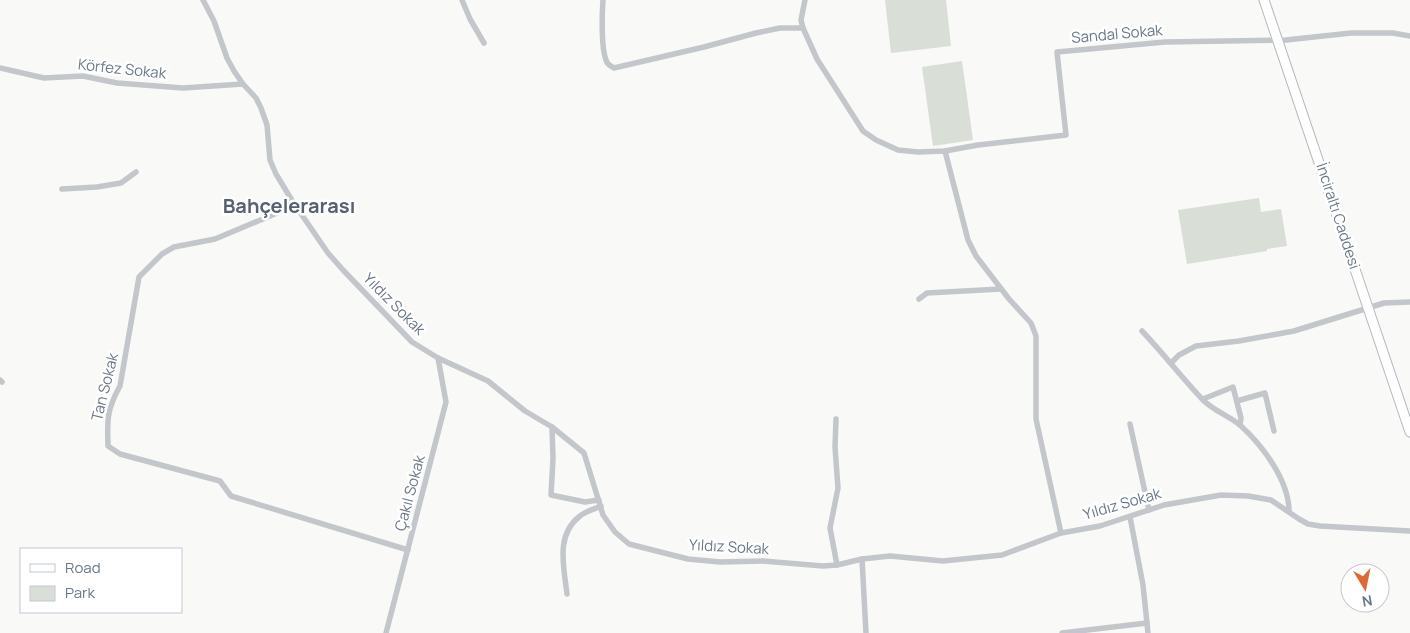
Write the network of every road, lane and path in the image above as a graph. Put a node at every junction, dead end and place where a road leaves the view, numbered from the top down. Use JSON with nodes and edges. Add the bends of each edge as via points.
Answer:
{"nodes":[{"id":1,"x":203,"y":0,"type":"edge"},
{"id":2,"x":462,"y":0,"type":"edge"},
{"id":3,"x":603,"y":0,"type":"edge"},
{"id":4,"x":805,"y":0,"type":"edge"},
{"id":5,"x":1264,"y":0,"type":"edge"},
{"id":6,"x":802,"y":28,"type":"junction"},
{"id":7,"x":1410,"y":36,"type":"edge"},
{"id":8,"x":1277,"y":39,"type":"junction"},
{"id":9,"x":484,"y":43,"type":"dead end"},
{"id":10,"x":0,"y":68,"type":"edge"},
{"id":11,"x":243,"y":84,"type":"junction"},
{"id":12,"x":945,"y":151,"type":"junction"},
{"id":13,"x":136,"y":172,"type":"dead end"},
{"id":14,"x":62,"y":188,"type":"dead end"},
{"id":15,"x":293,"y":202,"type":"junction"},
{"id":16,"x":1001,"y":289,"type":"junction"},
{"id":17,"x":919,"y":300,"type":"dead end"},
{"id":18,"x":1410,"y":302,"type":"edge"},
{"id":19,"x":1368,"y":308,"type":"junction"},
{"id":20,"x":1142,"y":331,"type":"dead end"},
{"id":21,"x":438,"y":358,"type":"junction"},
{"id":22,"x":1171,"y":363,"type":"junction"},
{"id":23,"x":1203,"y":400,"type":"junction"},
{"id":24,"x":1237,"y":400,"type":"junction"},
{"id":25,"x":836,"y":419,"type":"dead end"},
{"id":26,"x":1130,"y":424,"type":"dead end"},
{"id":27,"x":1240,"y":425,"type":"junction"},
{"id":28,"x":552,"y":427,"type":"junction"},
{"id":29,"x":1274,"y":431,"type":"dead end"},
{"id":30,"x":1410,"y":432,"type":"edge"},
{"id":31,"x":600,"y":503,"type":"junction"},
{"id":32,"x":1149,"y":510,"type":"junction"},
{"id":33,"x":1289,"y":511,"type":"junction"},
{"id":34,"x":1130,"y":516,"type":"junction"},
{"id":35,"x":1410,"y":531,"type":"edge"},
{"id":36,"x":1061,"y":533,"type":"junction"},
{"id":37,"x":408,"y":550,"type":"junction"},
{"id":38,"x":862,"y":559,"type":"junction"},
{"id":39,"x":837,"y":565,"type":"junction"},
{"id":40,"x":567,"y":594,"type":"dead end"},
{"id":41,"x":1147,"y":623,"type":"junction"},
{"id":42,"x":386,"y":633,"type":"edge"},
{"id":43,"x":866,"y":633,"type":"edge"},
{"id":44,"x":1062,"y":633,"type":"edge"},
{"id":45,"x":1148,"y":633,"type":"edge"}],
"edges":[{"from":1,"to":11,"type":"street","name":"Yıldız Sokak","via":[[227,58]]},
{"from":2,"to":9,"type":"street"},
{"from":3,"to":6,"type":"street","via":[[605,57],[609,66],[614,68],[756,32]]},
{"from":4,"to":6,"type":"street"},
{"from":5,"to":8,"type":"main road","name":"İnciraltı Caddesi"},
{"from":6,"to":12,"type":"street","name":"Sandal Sokak","via":[[817,59],[863,131],[898,150]]},
{"from":7,"to":8,"type":"street","name":"Sandal Sokak","via":[[1351,33]]},
{"from":8,"to":12,"type":"street","name":"Sandal Sokak","via":[[1165,42],[1057,52],[1066,135]]},
{"from":8,"to":19,"type":"main road","name":"İnciraltı Caddesi"},
{"from":10,"to":11,"type":"street","name":"Körfez Sokak","via":[[44,78],[83,76],[183,88]]},
{"from":11,"to":15,"type":"street","name":"Yıldız Sokak","via":[[261,108],[270,160]]},
{"from":12,"to":16,"type":"street","via":[[968,240]]},
{"from":13,"to":14,"type":"street","via":[[121,183]]},
{"from":15,"to":21,"type":"street","name":"Yıldız Sokak","via":[[342,270],[412,342]]},
{"from":15,"to":37,"type":"street","name":"Tan Sokak","via":[[277,213],[215,239],[174,247],[139,277],[120,386],[111,402],[107,421],[108,446],[120,454],[220,481],[231,496]]},
{"from":16,"to":17,"type":"street","via":[[927,292]]},
{"from":16,"to":36,"type":"street","via":[[1031,323],[1036,336],[1036,419]]},
{"from":18,"to":19,"type":"street","via":[[1384,303]]},
{"from":19,"to":22,"type":"street","via":[[1294,331],[1239,342],[1196,346]]},
{"from":19,"to":30,"type":"main road","name":"İnciraltı Caddesi"},
{"from":20,"to":22,"type":"street"},
{"from":21,"to":28,"type":"street","name":"Yıldız Sokak","via":[[488,381],[525,411]]},
{"from":21,"to":37,"type":"street","name":"Çakıl Sokak","via":[[446,402]]},
{"from":22,"to":23,"type":"street"},
{"from":23,"to":24,"type":"street","via":[[1233,387]]},
{"from":23,"to":27,"type":"street"},
{"from":24,"to":27,"type":"street"},
{"from":24,"to":29,"type":"street","via":[[1265,393]]},
{"from":25,"to":39,"type":"street","via":[[838,488],[830,528]]},
{"from":26,"to":32,"type":"street"},
{"from":27,"to":33,"type":"street","via":[[1269,459],[1281,479]]},
{"from":28,"to":31,"type":"street","name":"Yıldız Sokak","via":[[584,453]]},
{"from":28,"to":31,"type":"street","via":[[551,495]]},
{"from":31,"to":39,"type":"street","name":"Yıldız Sokak","via":[[603,515],[615,532],[629,544],[643,548],[688,559],[720,562]]},
{"from":31,"to":40,"type":"street","via":[[580,516],[568,529],[562,551]]},
{"from":32,"to":33,"type":"street","name":"Yıldız Sokak","via":[[1221,495],[1271,500]]},
{"from":32,"to":34,"type":"street","name":"Yıldız Sokak"},
{"from":33,"to":35,"type":"street","name":"Yıldız Sokak","via":[[1308,524],[1320,526]]},
{"from":34,"to":36,"type":"street","name":"Yıldız Sokak","via":[[1100,526]]},
{"from":34,"to":41,"type":"street"},
{"from":36,"to":38,"type":"street","name":"Yıldız Sokak","via":[[1002,555],[943,561],[890,556]]},
{"from":37,"to":42,"type":"street","name":"Çakıl Sokak"},
{"from":38,"to":39,"type":"street","name":"Yıldız Sokak"},
{"from":38,"to":43,"type":"street"},
{"from":41,"to":44,"type":"street"},
{"from":41,"to":45,"type":"street"}]}
